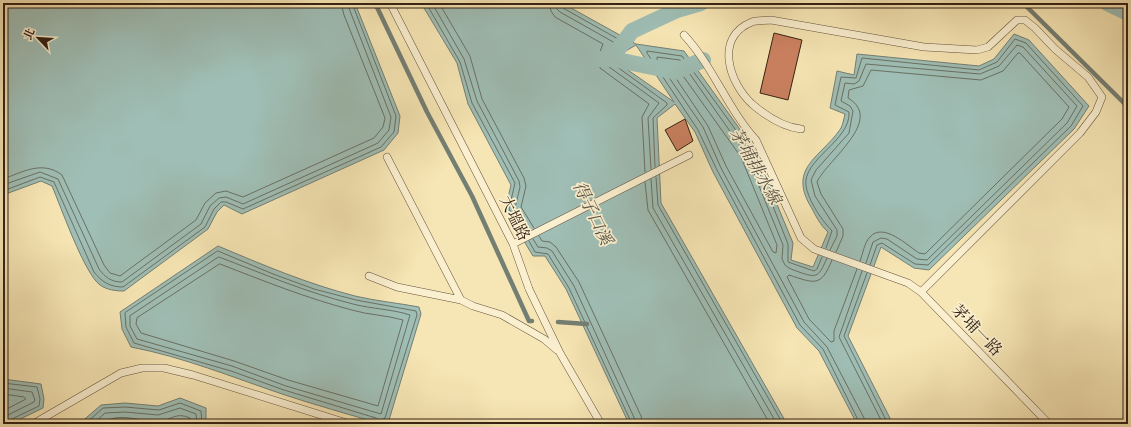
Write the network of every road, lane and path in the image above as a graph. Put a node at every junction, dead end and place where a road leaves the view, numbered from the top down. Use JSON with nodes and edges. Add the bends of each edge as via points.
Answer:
{"nodes":[{"id":1,"x":390,"y":3,"type":"edge"},
{"id":2,"x":684,"y":35,"type":"dead end"},
{"id":3,"x":801,"y":129,"type":"dead end"},
{"id":4,"x":689,"y":155,"type":"dead end"},
{"id":5,"x":387,"y":157,"type":"dead end"},
{"id":6,"x":513,"y":244,"type":"junction"},
{"id":7,"x":369,"y":276,"type":"dead end"},
{"id":8,"x":922,"y":292,"type":"junction"},
{"id":9,"x":461,"y":300,"type":"junction"},
{"id":10,"x":560,"y":353,"type":"junction"},
{"id":11,"x":33,"y":424,"type":"edge"},
{"id":12,"x":350,"y":424,"type":"edge"},
{"id":13,"x":601,"y":424,"type":"edge"},
{"id":14,"x":1049,"y":424,"type":"edge"}],
"edges":[{"from":1,"to":6,"type":"lane","name":"大塭路"},
{"from":2,"to":8,"type":"lane","name":"茅埔一路","via":[[695,47],[744,127],[756,140],[801,238],[814,249],[908,283]]},
{"from":3,"to":8,"type":"lane","via":[[779,124],[761,111],[751,103],[733,75],[728,61],[729,47],[734,34],[752,22],[770,20],[924,47],[977,50],[988,47],[1017,20],[1025,20],[1088,77],[1102,97],[1090,121]]},
{"from":4,"to":6,"type":"lane"},
{"from":5,"to":9,"type":"lane"},
{"from":6,"to":10,"type":"lane","name":"大塭路"},
{"from":7,"to":9,"type":"lane","via":[[397,287]]},
{"from":8,"to":14,"type":"lane","name":"茅埔一路"},
{"from":9,"to":10,"type":"lane","via":[[502,315],[544,339]]},
{"from":10,"to":13,"type":"lane","name":"大塭路"},
{"from":11,"to":12,"type":"lane","via":[[121,373],[142,368],[164,368],[193,375]]}]}
